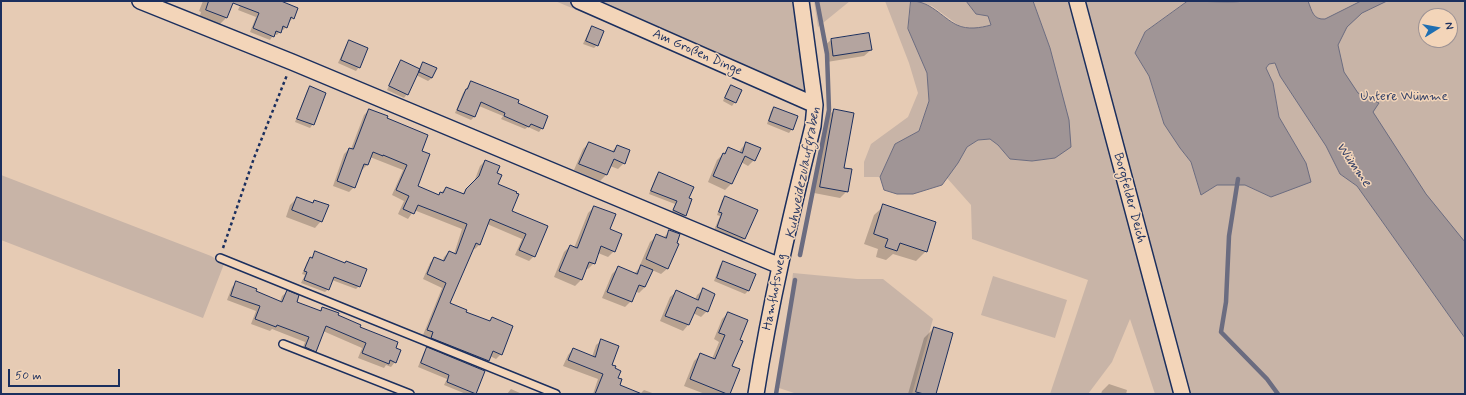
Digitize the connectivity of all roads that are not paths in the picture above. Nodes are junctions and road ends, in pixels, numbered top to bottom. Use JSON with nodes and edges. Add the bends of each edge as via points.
{"nodes":[{"id":1,"x":140,"y":1,"type":"edge"},
{"id":2,"x":579,"y":1,"type":"edge"},
{"id":3,"x":801,"y":1,"type":"edge"},
{"id":4,"x":1077,"y":1,"type":"edge"},
{"id":5,"x":815,"y":105,"type":"junction"},
{"id":6,"x":220,"y":258,"type":"road end"},
{"id":7,"x":780,"y":266,"type":"junction"},
{"id":8,"x":283,"y":344,"type":"dead end"},
{"id":9,"x":410,"y":394,"type":"edge"},
{"id":10,"x":556,"y":394,"type":"edge"},
{"id":11,"x":756,"y":394,"type":"edge"},
{"id":12,"x":1182,"y":394,"type":"edge"}],
"edges":[{"from":1,"to":7,"type":"street"},
{"from":2,"to":5,"type":"street","name":"Am Großen Dinge"},
{"from":3,"to":5,"type":"street","name":"Hamfhofsweg"},
{"from":4,"to":12,"type":"street","name":"Borgfelder Deich"},
{"from":5,"to":7,"type":"street","name":"Hamfhofsweg","via":[[813,126]]},
{"from":6,"to":10,"type":"lane"},
{"from":7,"to":11,"type":"street","name":"Hamfhofsweg"},
{"from":8,"to":9,"type":"lane"}]}
